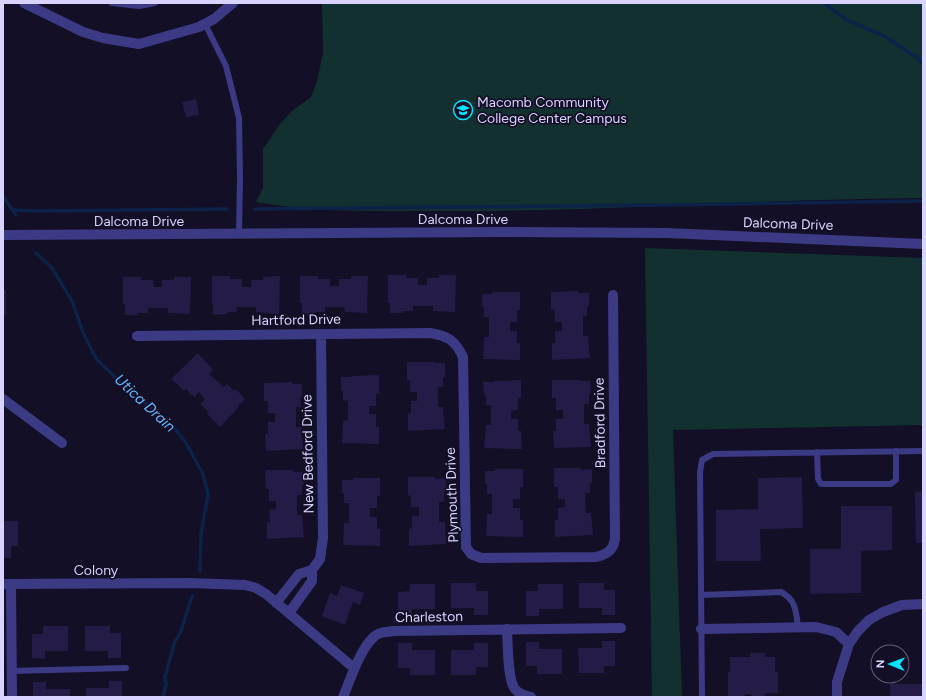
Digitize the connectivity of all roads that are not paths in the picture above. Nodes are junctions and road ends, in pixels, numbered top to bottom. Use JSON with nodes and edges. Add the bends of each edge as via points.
{"nodes":[{"id":1,"x":24,"y":3,"type":"edge"},
{"id":2,"x":112,"y":3,"type":"edge"},
{"id":3,"x":155,"y":3,"type":"edge"},
{"id":4,"x":233,"y":3,"type":"edge"},
{"id":5,"x":40,"y":6,"type":"edge"},
{"id":6,"x":205,"y":24,"type":"junction"},
{"id":7,"x":239,"y":234,"type":"junction"},
{"id":8,"x":3,"y":235,"type":"edge"},
{"id":9,"x":923,"y":244,"type":"edge"},
{"id":10,"x":612,"y":295,"type":"dead end"},
{"id":11,"x":321,"y":334,"type":"junction"},
{"id":12,"x":137,"y":336,"type":"dead end"},
{"id":13,"x":454,"y":342,"type":"joint"},
{"id":14,"x":3,"y":399,"type":"edge"},
{"id":15,"x":62,"y":443,"type":"dead end"},
{"id":16,"x":896,"y":451,"type":"junction"},
{"id":17,"x":923,"y":451,"type":"edge"},
{"id":18,"x":817,"y":452,"type":"junction"},
{"id":19,"x":611,"y":550,"type":"joint"},
{"id":20,"x":312,"y":570,"type":"junction"},
{"id":21,"x":7,"y":584,"type":"edge"},
{"id":22,"x":701,"y":595,"type":"junction"},
{"id":23,"x":276,"y":603,"type":"junction"},
{"id":24,"x":923,"y":604,"type":"edge"},
{"id":25,"x":289,"y":612,"type":"junction"},
{"id":26,"x":798,"y":627,"type":"junction"},
{"id":27,"x":621,"y":628,"type":"dead end"},
{"id":28,"x":508,"y":629,"type":"junction"},
{"id":29,"x":701,"y":629,"type":"junction"},
{"id":30,"x":849,"y":644,"type":"junction"},
{"id":31,"x":126,"y":668,"type":"dead end"},
{"id":32,"x":354,"y":668,"type":"junction"},
{"id":33,"x":12,"y":671,"type":"junction"},
{"id":34,"x":514,"y":693,"type":"edge"},
{"id":35,"x":12,"y":697,"type":"edge"},
{"id":36,"x":343,"y":697,"type":"edge"},
{"id":37,"x":531,"y":697,"type":"edge"},
{"id":38,"x":702,"y":697,"type":"edge"},
{"id":39,"x":837,"y":697,"type":"edge"}],
"edges":[{"from":1,"to":5,"type":"street"},
{"from":2,"to":3,"type":"lane","via":[[139,6]]},
{"from":4,"to":6,"type":"street"},
{"from":5,"to":6,"type":"street","via":[[83,32],[139,44]]},
{"from":6,"to":7,"type":"lane","via":[[226,66],[239,118]]},
{"from":7,"to":8,"type":"street","name":"Dalcoma Drive"},
{"from":7,"to":9,"type":"street","name":"Dalcoma Drive","via":[[666,234]]},
{"from":10,"to":19,"type":"street","name":"Bradford Drive","via":[[615,539]]},
{"from":11,"to":12,"type":"street","name":"Hartford Drive"},
{"from":11,"to":13,"type":"street","name":"Hartford Drive","via":[[430,333]]},
{"from":11,"to":20,"type":"street","name":"New Bedford Drive","via":[[323,538],[320,559]]},
{"from":13,"to":19,"type":"street","name":"Plymouth Drive","via":[[463,357],[466,547],[471,554],[482,558],[596,557]]},
{"from":14,"to":15,"type":"street"},
{"from":16,"to":17,"type":"lane"},
{"from":16,"to":18,"type":"lane"},
{"from":16,"to":18,"type":"lane","via":[[896,480],[891,484],[821,484],[818,479]]},
{"from":18,"to":22,"type":"lane","via":[[713,454],[702,460]]},
{"from":20,"to":23,"type":"street","via":[[299,574]]},
{"from":20,"to":25,"type":"street","name":"New Bedford Drive","via":[[312,581]]},
{"from":21,"to":23,"type":"street","name":"Colony","via":[[250,585]]},
{"from":21,"to":33,"type":"street"},
{"from":22,"to":26,"type":"lane","via":[[781,592],[793,603]]},
{"from":22,"to":29,"type":"lane"},
{"from":23,"to":25,"type":"street"},
{"from":24,"to":30,"type":"street","via":[[902,605],[883,612],[869,620]]},
{"from":25,"to":32,"type":"street"},
{"from":26,"to":29,"type":"street"},
{"from":26,"to":30,"type":"street","via":[[816,627],[836,632]]},
{"from":27,"to":28,"type":"street","name":"Charleston"},
{"from":28,"to":32,"type":"street","name":"Charleston","via":[[393,630],[378,634],[368,642]]},
{"from":28,"to":34,"type":"street","via":[[510,674]]},
{"from":29,"to":38,"type":"lane"},
{"from":30,"to":39,"type":"street","via":[[837,682]]},
{"from":31,"to":33,"type":"lane"},
{"from":32,"to":36,"type":"street","name":"Charleston"},
{"from":33,"to":35,"type":"street"},
{"from":34,"to":37,"type":"street"}]}
